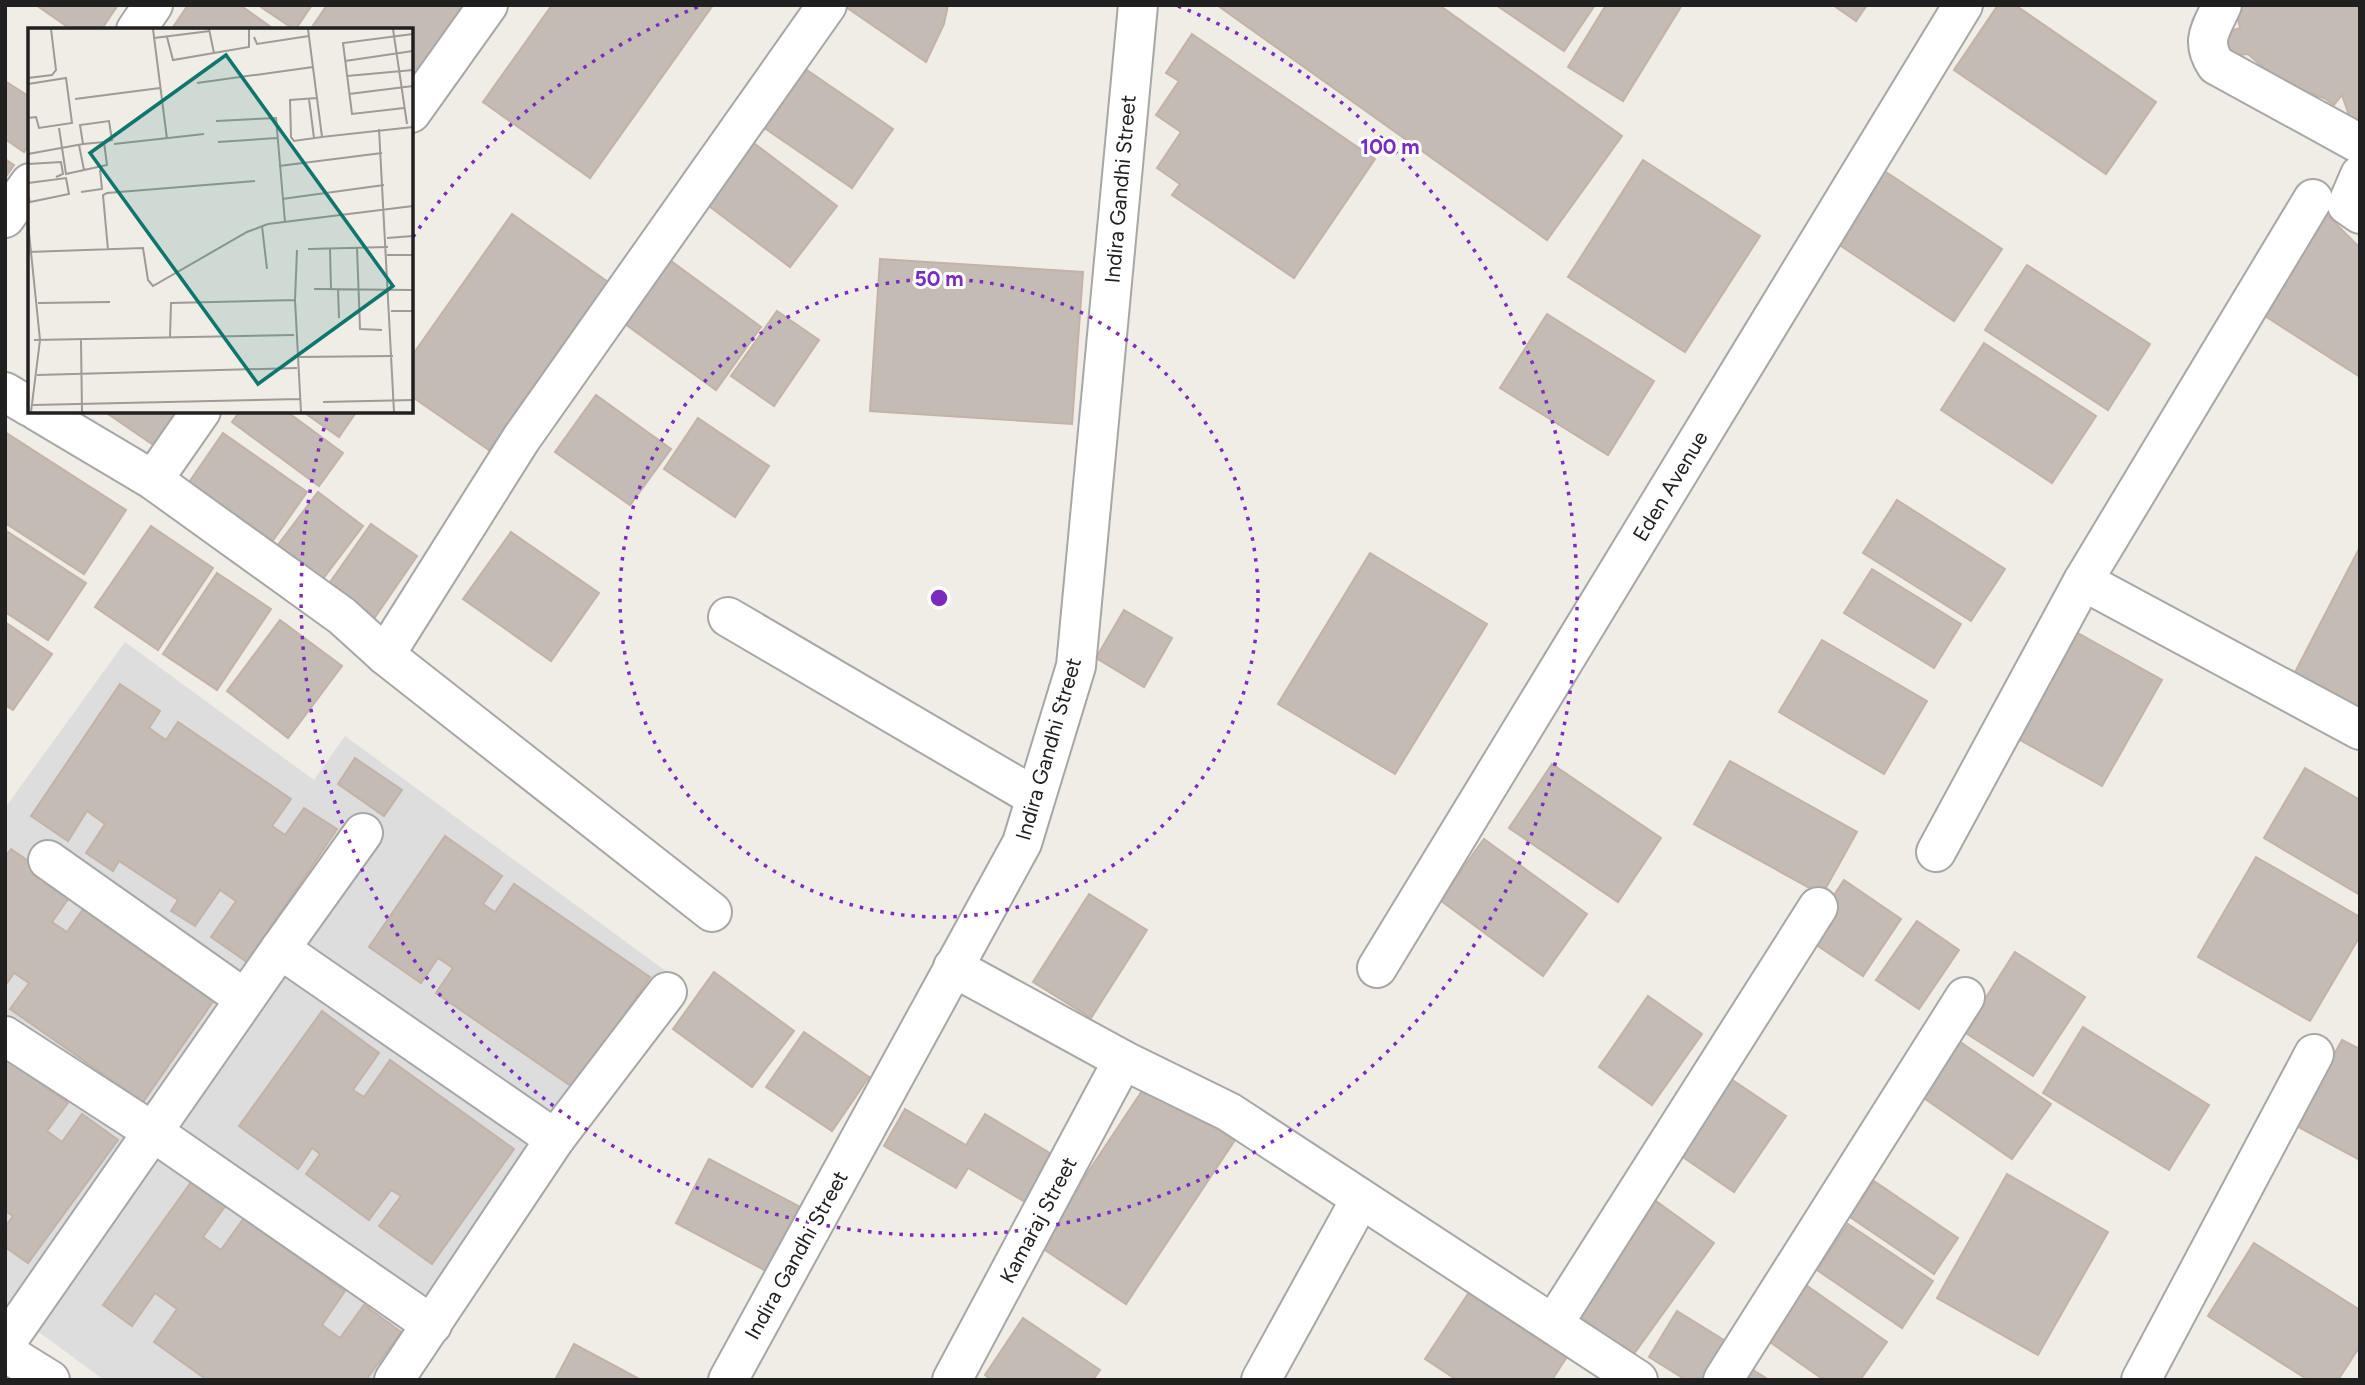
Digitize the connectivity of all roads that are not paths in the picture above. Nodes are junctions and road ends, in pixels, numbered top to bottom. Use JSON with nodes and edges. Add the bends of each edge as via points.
{"nodes":[{"id":1,"x":153,"y":5,"type":"edge"},
{"id":2,"x":488,"y":5,"type":"edge"},
{"id":3,"x":827,"y":5,"type":"edge"},
{"id":4,"x":1138,"y":5,"type":"edge"},
{"id":5,"x":1963,"y":5,"type":"edge"},
{"id":6,"x":2222,"y":5,"type":"edge"},
{"id":7,"x":137,"y":28,"type":"edge"},
{"id":8,"x":413,"y":111,"type":"edge"},
{"id":9,"x":2360,"y":144,"type":"edge"},
{"id":10,"x":2360,"y":174,"type":"edge"},
{"id":11,"x":28,"y":186,"type":"edge"},
{"id":12,"x":2313,"y":199,"type":"dead end"},
{"id":13,"x":2360,"y":214,"type":"edge"},
{"id":14,"x":5,"y":218,"type":"edge"},
{"id":15,"x":5,"y":392,"type":"edge"},
{"id":16,"x":28,"y":406,"type":"edge"},
{"id":17,"x":40,"y":413,"type":"edge"},
{"id":18,"x":200,"y":413,"type":"edge"},
{"id":19,"x":153,"y":480,"type":"junction"},
{"id":20,"x":2083,"y":581,"type":"junction"},
{"id":21,"x":728,"y":617,"type":"dead end"},
{"id":22,"x":385,"y":655,"type":"junction"},
{"id":23,"x":2360,"y":730,"type":"edge"},
{"id":24,"x":1035,"y":797,"type":"junction"},
{"id":25,"x":363,"y":833,"type":"dead end"},
{"id":26,"x":1936,"y":852,"type":"dead end"},
{"id":27,"x":48,"y":860,"type":"dead end"},
{"id":28,"x":1818,"y":907,"type":"dead end"},
{"id":29,"x":712,"y":912,"type":"dead end"},
{"id":30,"x":280,"y":948,"type":"junction"},
{"id":31,"x":954,"y":967,"type":"junction"},
{"id":32,"x":1377,"y":968,"type":"dead end"},
{"id":33,"x":667,"y":992,"type":"dead end"},
{"id":34,"x":1965,"y":997,"type":"dead end"},
{"id":35,"x":245,"y":999,"type":"junction"},
{"id":36,"x":5,"y":1036,"type":"edge"},
{"id":37,"x":2314,"y":1054,"type":"dead end"},
{"id":38,"x":1123,"y":1060,"type":"junction"},
{"id":39,"x":153,"y":1132,"type":"junction"},
{"id":40,"x":555,"y":1139,"type":"junction"},
{"id":41,"x":1360,"y":1200,"type":"junction"},
{"id":42,"x":1554,"y":1323,"type":"junction"},
{"id":43,"x":432,"y":1325,"type":"junction"},
{"id":44,"x":5,"y":1344,"type":"edge"},
{"id":45,"x":5,"y":1352,"type":"edge"},
{"id":46,"x":50,"y":1380,"type":"edge"},
{"id":47,"x":394,"y":1380,"type":"edge"},
{"id":48,"x":728,"y":1380,"type":"edge"},
{"id":49,"x":952,"y":1380,"type":"edge"},
{"id":50,"x":1261,"y":1380,"type":"edge"},
{"id":51,"x":1638,"y":1380,"type":"edge"},
{"id":52,"x":1723,"y":1380,"type":"edge"},
{"id":53,"x":2141,"y":1380,"type":"edge"}],
"edges":[{"from":1,"to":7,"type":"street"},
{"from":2,"to":8,"type":"street"},
{"from":3,"to":22,"type":"street","via":[[521,439]]},
{"from":4,"to":24,"type":"street","name":"Indira Gandhi Street","via":[[1076,666]]},
{"from":5,"to":32,"type":"street","name":"Eden Avenue"},
{"from":6,"to":9,"type":"street","via":[[2206,40],[2216,65]]},
{"from":10,"to":13,"type":"street","via":[[2347,205]]},
{"from":11,"to":14,"type":"street"},
{"from":12,"to":20,"type":"street"},
{"from":15,"to":16,"type":"street"},
{"from":17,"to":19,"type":"street"},
{"from":18,"to":19,"type":"street"},
{"from":19,"to":22,"type":"street","via":[[342,616]]},
{"from":20,"to":23,"type":"street"},
{"from":20,"to":26,"type":"street"},
{"from":21,"to":24,"type":"street"},
{"from":22,"to":29,"type":"street"},
{"from":24,"to":31,"type":"street","name":"Indira Gandhi Street","via":[[1022,843]]},
{"from":25,"to":30,"type":"street"},
{"from":27,"to":35,"type":"street"},
{"from":28,"to":42,"type":"street"},
{"from":30,"to":35,"type":"street"},
{"from":30,"to":40,"type":"street"},
{"from":31,"to":38,"type":"street"},
{"from":31,"to":48,"type":"street","name":"Indira Gandhi Street"},
{"from":33,"to":40,"type":"street"},
{"from":34,"to":52,"type":"street"},
{"from":35,"to":39,"type":"street"},
{"from":36,"to":39,"type":"street"},
{"from":37,"to":53,"type":"street"},
{"from":38,"to":41,"type":"street","via":[[1229,1112]]},
{"from":38,"to":49,"type":"street","name":"Kamaraj Street"},
{"from":39,"to":43,"type":"street"},
{"from":39,"to":44,"type":"street"},
{"from":40,"to":43,"type":"street"},
{"from":41,"to":42,"type":"street"},
{"from":41,"to":50,"type":"street"},
{"from":42,"to":51,"type":"street"},
{"from":43,"to":47,"type":"street"},
{"from":45,"to":46,"type":"street"}]}
